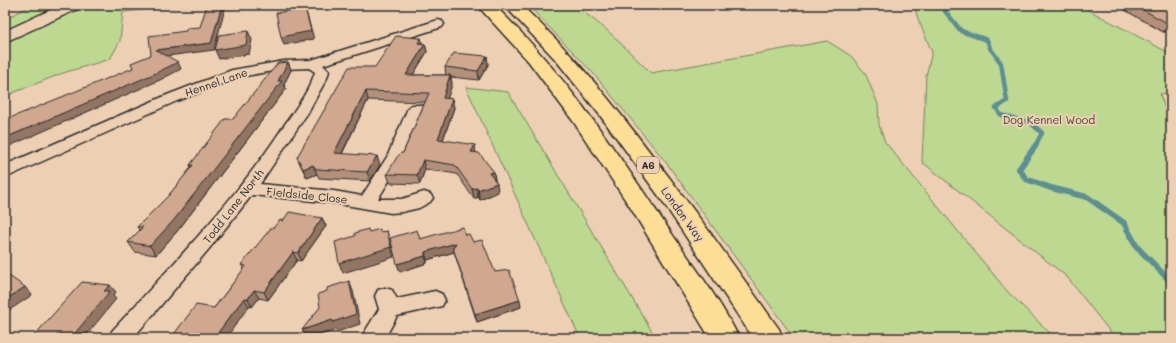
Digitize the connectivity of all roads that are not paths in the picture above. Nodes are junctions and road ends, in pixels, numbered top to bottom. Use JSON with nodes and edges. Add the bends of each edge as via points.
{"nodes":[{"id":1,"x":74,"y":5,"type":"edge"},
{"id":2,"x":485,"y":5,"type":"edge"},
{"id":3,"x":512,"y":5,"type":"edge"},
{"id":4,"x":438,"y":24,"type":"dead end"},
{"id":5,"x":5,"y":37,"type":"edge"},
{"id":6,"x":312,"y":64,"type":"junction"},
{"id":7,"x":416,"y":108,"type":"dead end"},
{"id":8,"x":5,"y":172,"type":"edge"},
{"id":9,"x":249,"y":189,"type":"junction"},
{"id":10,"x":424,"y":198,"type":"dead end"},
{"id":11,"x":366,"y":203,"type":"junction"},
{"id":12,"x":435,"y":300,"type":"dead end"},
{"id":13,"x":120,"y":338,"type":"edge"},
{"id":14,"x":372,"y":338,"type":"edge"},
{"id":15,"x":725,"y":338,"type":"edge"},
{"id":16,"x":768,"y":338,"type":"edge"}],
"edges":[{"from":1,"to":5,"type":"street"},
{"from":2,"to":15,"type":"highway","number":"A6","via":[[534,56],[576,110],[633,193]]},
{"from":3,"to":16,"type":"highway","name":"London Way","number":"A6","via":[[562,54],[600,101],[693,226]]},
{"from":4,"to":6,"type":"street","name":"Hennel Lane"},
{"from":6,"to":8,"type":"street","name":"Hennel Lane","via":[[256,69],[208,83]]},
{"from":6,"to":9,"type":"street","name":"Todd Lane North","via":[[322,71],[320,78]]},
{"from":7,"to":11,"type":"street","via":[[395,158]]},
{"from":9,"to":11,"type":"street","name":"Fieldside Close","via":[[337,197]]},
{"from":9,"to":13,"type":"street","name":"Todd Lane North"},
{"from":10,"to":11,"type":"street","name":"Fieldside Close","via":[[413,205],[390,207]]},
{"from":12,"to":14,"type":"street","via":[[387,302],[383,324]]}]}
